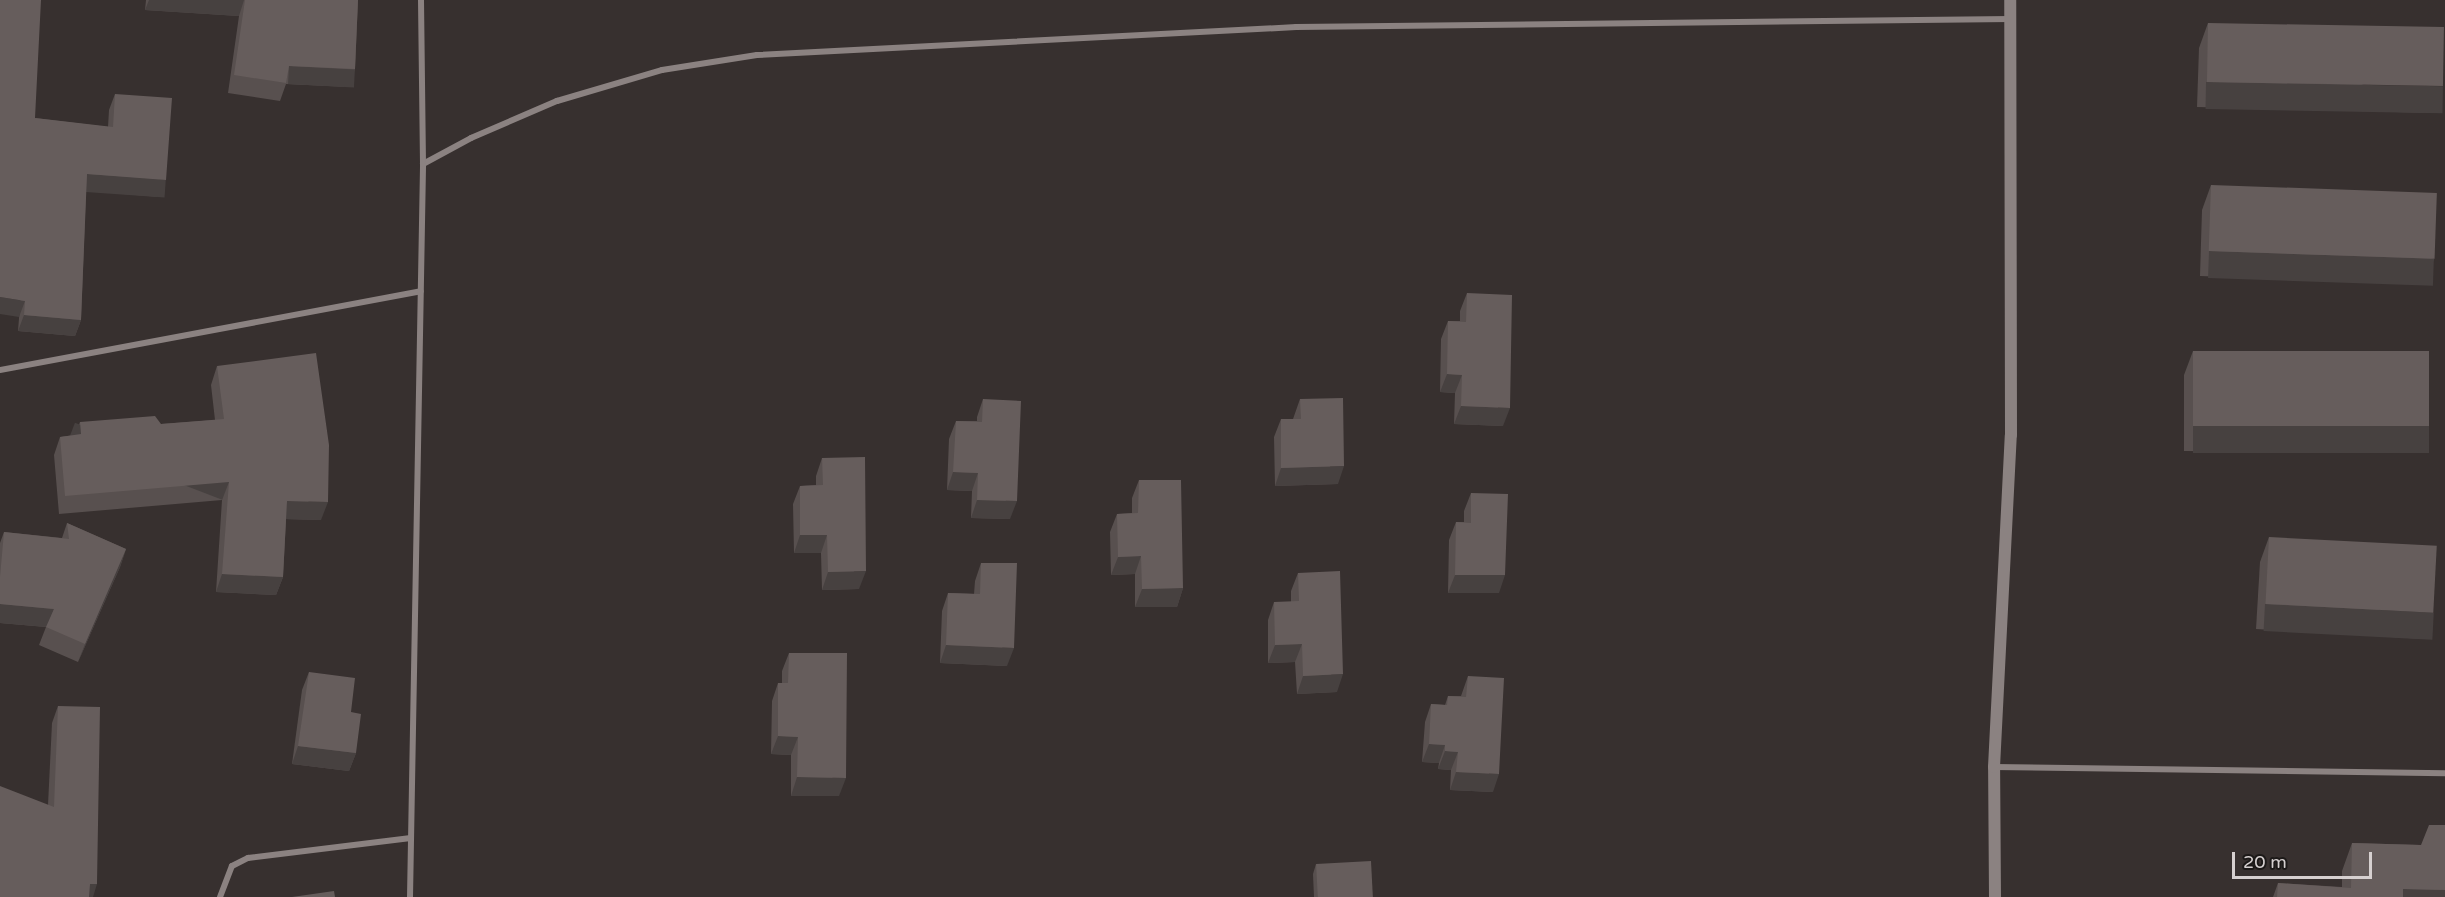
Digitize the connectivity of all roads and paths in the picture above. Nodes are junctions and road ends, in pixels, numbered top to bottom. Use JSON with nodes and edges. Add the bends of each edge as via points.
{"nodes":[{"id":1,"x":421,"y":0,"type":"edge"},
{"id":2,"x":2010,"y":0,"type":"edge"},
{"id":3,"x":2011,"y":19,"type":"junction"},
{"id":4,"x":423,"y":164,"type":"junction"},
{"id":5,"x":421,"y":291,"type":"junction"},
{"id":6,"x":0,"y":370,"type":"edge"},
{"id":7,"x":1994,"y":767,"type":"junction"},
{"id":8,"x":2445,"y":773,"type":"edge"},
{"id":9,"x":411,"y":838,"type":"junction"},
{"id":10,"x":220,"y":897,"type":"edge"},
{"id":11,"x":410,"y":897,"type":"edge"},
{"id":12,"x":1995,"y":897,"type":"edge"}],
"edges":[{"from":1,"to":4,"type":"street"},
{"from":2,"to":3,"type":"street"},
{"from":3,"to":4,"type":"street","via":[[1296,27],[757,55],[662,70],[557,101],[471,138]]},
{"from":3,"to":7,"type":"street","via":[[2012,435]]},
{"from":4,"to":5,"type":"street"},
{"from":5,"to":6,"type":"street"},
{"from":5,"to":9,"type":"street"},
{"from":7,"to":8,"type":"street"},
{"from":7,"to":12,"type":"street"},
{"from":9,"to":10,"type":"street","via":[[248,858],[232,866]]},
{"from":9,"to":11,"type":"street"}]}
